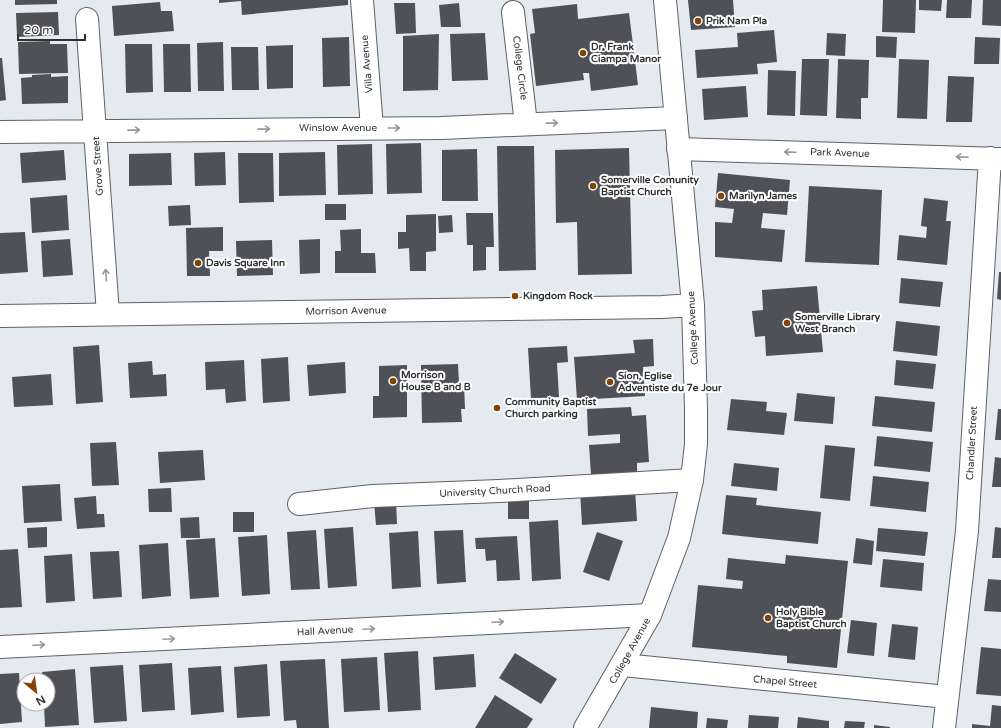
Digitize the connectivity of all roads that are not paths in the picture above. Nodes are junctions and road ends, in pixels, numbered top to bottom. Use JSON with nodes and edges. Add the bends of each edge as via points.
{"nodes":[{"id":1,"x":362,"y":0,"type":"edge"},
{"id":2,"x":665,"y":0,"type":"edge"},
{"id":3,"x":86,"y":8,"type":"edge"},
{"id":4,"x":513,"y":12,"type":"dead end"},
{"id":5,"x":676,"y":118,"type":"junction"},
{"id":6,"x":526,"y":124,"type":"junction"},
{"id":7,"x":372,"y":128,"type":"junction"},
{"id":8,"x":95,"y":131,"type":"junction"},
{"id":9,"x":0,"y":132,"type":"edge"},
{"id":10,"x":678,"y":149,"type":"junction"},
{"id":11,"x":996,"y":158,"type":"edge"},
{"id":12,"x":693,"y":305,"type":"junction"},
{"id":13,"x":108,"y":314,"type":"junction"},
{"id":14,"x":0,"y":316,"type":"edge"},
{"id":15,"x":692,"y":480,"type":"junction"},
{"id":16,"x":299,"y":504,"type":"dead end"},
{"id":17,"x":650,"y":615,"type":"junction"},
{"id":18,"x":0,"y":647,"type":"edge"},
{"id":19,"x":623,"y":665,"type":"junction"},
{"id":20,"x":947,"y":697,"type":"junction"},
{"id":21,"x":585,"y":728,"type":"edge"},
{"id":22,"x":944,"y":728,"type":"edge"}],
"edges":[{"from":1,"to":7,"type":"street","name":"Villa Avenue"},
{"from":2,"to":5,"type":"street","name":"College Avenue"},
{"from":3,"to":8,"type":"street","name":"Grove Street"},
{"from":4,"to":6,"type":"street","name":"College Circle"},
{"from":6,"to":5,"type":"street","name":"Winslow Avenue","one_way":true},
{"from":5,"to":10,"type":"street","name":"College Avenue"},
{"from":7,"to":6,"type":"street","name":"Winslow Avenue","one_way":true},
{"from":8,"to":7,"type":"street","name":"Winslow Avenue","one_way":true},
{"from":8,"to":9,"type":"street","name":"Winslow Avenue"},
{"from":13,"to":8,"type":"street","name":"Grove Street","one_way":true},
{"from":11,"to":10,"type":"street","name":"Park Avenue","one_way":true},
{"from":10,"to":12,"type":"street","name":"College Avenue"},
{"from":11,"to":20,"type":"street","name":"Chandler Street","via":[[967,531]]},
{"from":12,"to":13,"type":"street","name":"Morrison Avenue"},
{"from":12,"to":15,"type":"street","name":"College Avenue","via":[[696,444]]},
{"from":13,"to":14,"type":"street","name":"Morrison Avenue"},
{"from":15,"to":16,"type":"street","name":"University Church Road","via":[[373,496]]},
{"from":15,"to":17,"type":"street","name":"College Avenue","via":[[679,538]]},
{"from":18,"to":17,"type":"street","name":"Hall Avenue","one_way":true},
{"from":17,"to":19,"type":"street","name":"College Avenue"},
{"from":19,"to":20,"type":"street","name":"Chapel Street"},
{"from":19,"to":21,"type":"street","name":"College Avenue"},
{"from":20,"to":22,"type":"street","name":"Chandler Street"}]}
